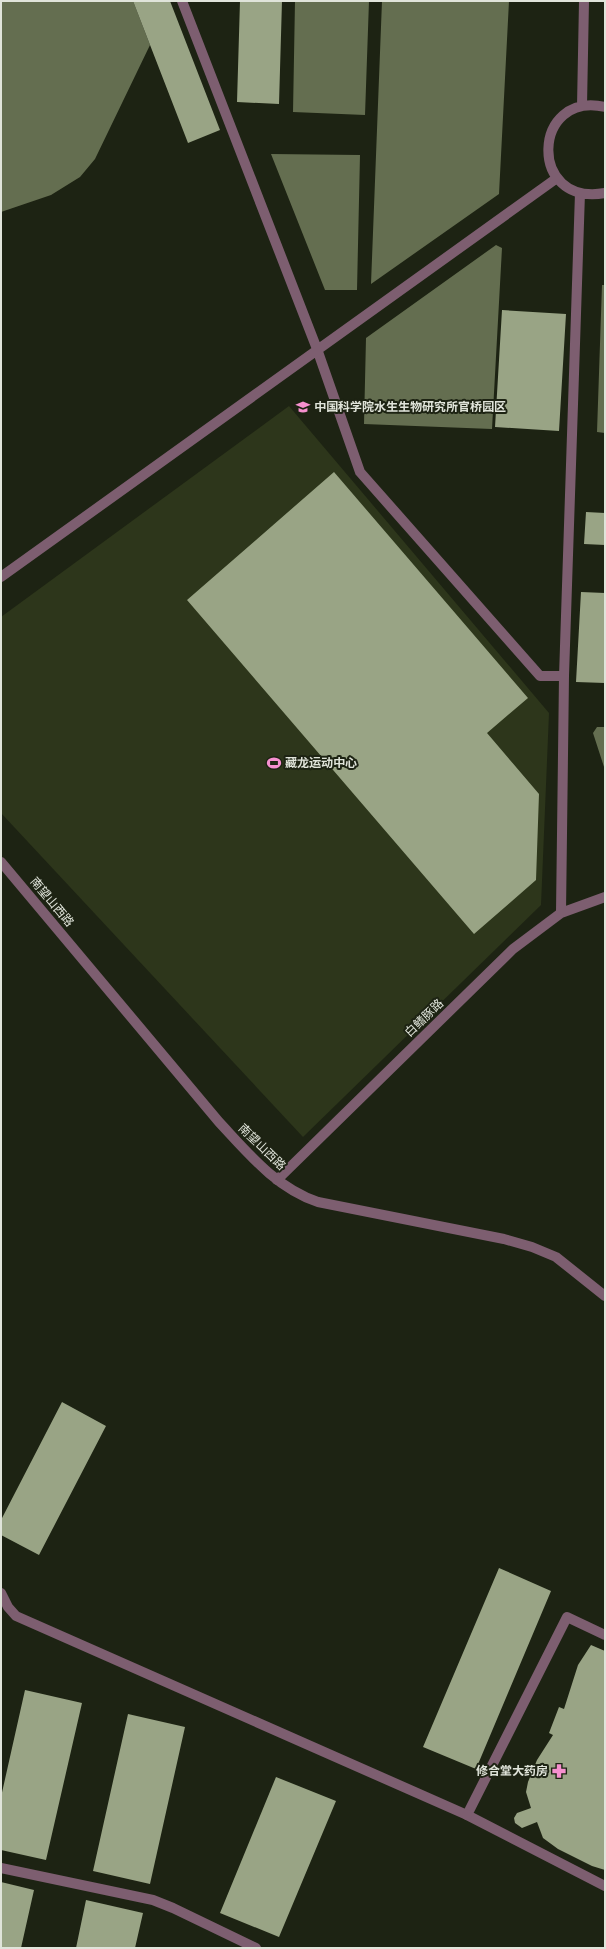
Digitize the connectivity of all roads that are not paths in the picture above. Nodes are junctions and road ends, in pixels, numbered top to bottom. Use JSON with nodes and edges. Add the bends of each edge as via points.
{"nodes":[{"id":1,"x":182,"y":1,"type":"edge"},
{"id":2,"x":584,"y":1,"type":"edge"},
{"id":3,"x":582,"y":106,"type":"junction"},
{"id":4,"x":605,"y":107,"type":"edge"},
{"id":5,"x":557,"y":178,"type":"junction"},
{"id":6,"x":605,"y":193,"type":"edge"},
{"id":7,"x":580,"y":194,"type":"junction"},
{"id":8,"x":317,"y":349,"type":"junction"},
{"id":9,"x":1,"y":577,"type":"edge"},
{"id":10,"x":564,"y":676,"type":"junction"},
{"id":11,"x":1,"y":862,"type":"edge"},
{"id":12,"x":605,"y":897,"type":"edge"},
{"id":13,"x":561,"y":913,"type":"junction"},
{"id":14,"x":277,"y":1180,"type":"junction"},
{"id":15,"x":605,"y":1296,"type":"edge"},
{"id":16,"x":1,"y":1593,"type":"edge"},
{"id":17,"x":605,"y":1635,"type":"edge"},
{"id":18,"x":467,"y":1815,"type":"junction"},
{"id":19,"x":1,"y":1868,"type":"edge"},
{"id":20,"x":605,"y":1886,"type":"edge"},
{"id":21,"x":256,"y":1948,"type":"edge"}],
"edges":[{"from":1,"to":8,"type":"street"},
{"from":2,"to":3,"type":"street"},
{"from":3,"to":4,"type":"street"},
{"from":3,"to":5,"type":"street","via":[[568,111],[557,122],[550,135],[547,150],[549,164]]},
{"from":5,"to":7,"type":"street","via":[[567,188]]},
{"from":5,"to":8,"type":"street"},
{"from":6,"to":7,"type":"street"},
{"from":7,"to":10,"type":"street"},
{"from":8,"to":9,"type":"street"},
{"from":8,"to":10,"type":"street","via":[[360,472],[540,676]]},
{"from":10,"to":13,"type":"street"},
{"from":11,"to":14,"type":"street","name":"南望山西路","via":[[219,1122],[253,1159]]},
{"from":12,"to":13,"type":"street","name":"白鳍豚路"},
{"from":13,"to":14,"type":"street","name":"白鳍豚路","via":[[513,949]]},
{"from":14,"to":15,"type":"street","name":"南望山西路","via":[[302,1196],[318,1202],[532,1246],[556,1257]]},
{"from":16,"to":18,"type":"street","via":[[16,1616]]},
{"from":17,"to":18,"type":"street","via":[[567,1618]]},
{"from":18,"to":20,"type":"street"},
{"from":19,"to":21,"type":"street","via":[[153,1900]]}]}
